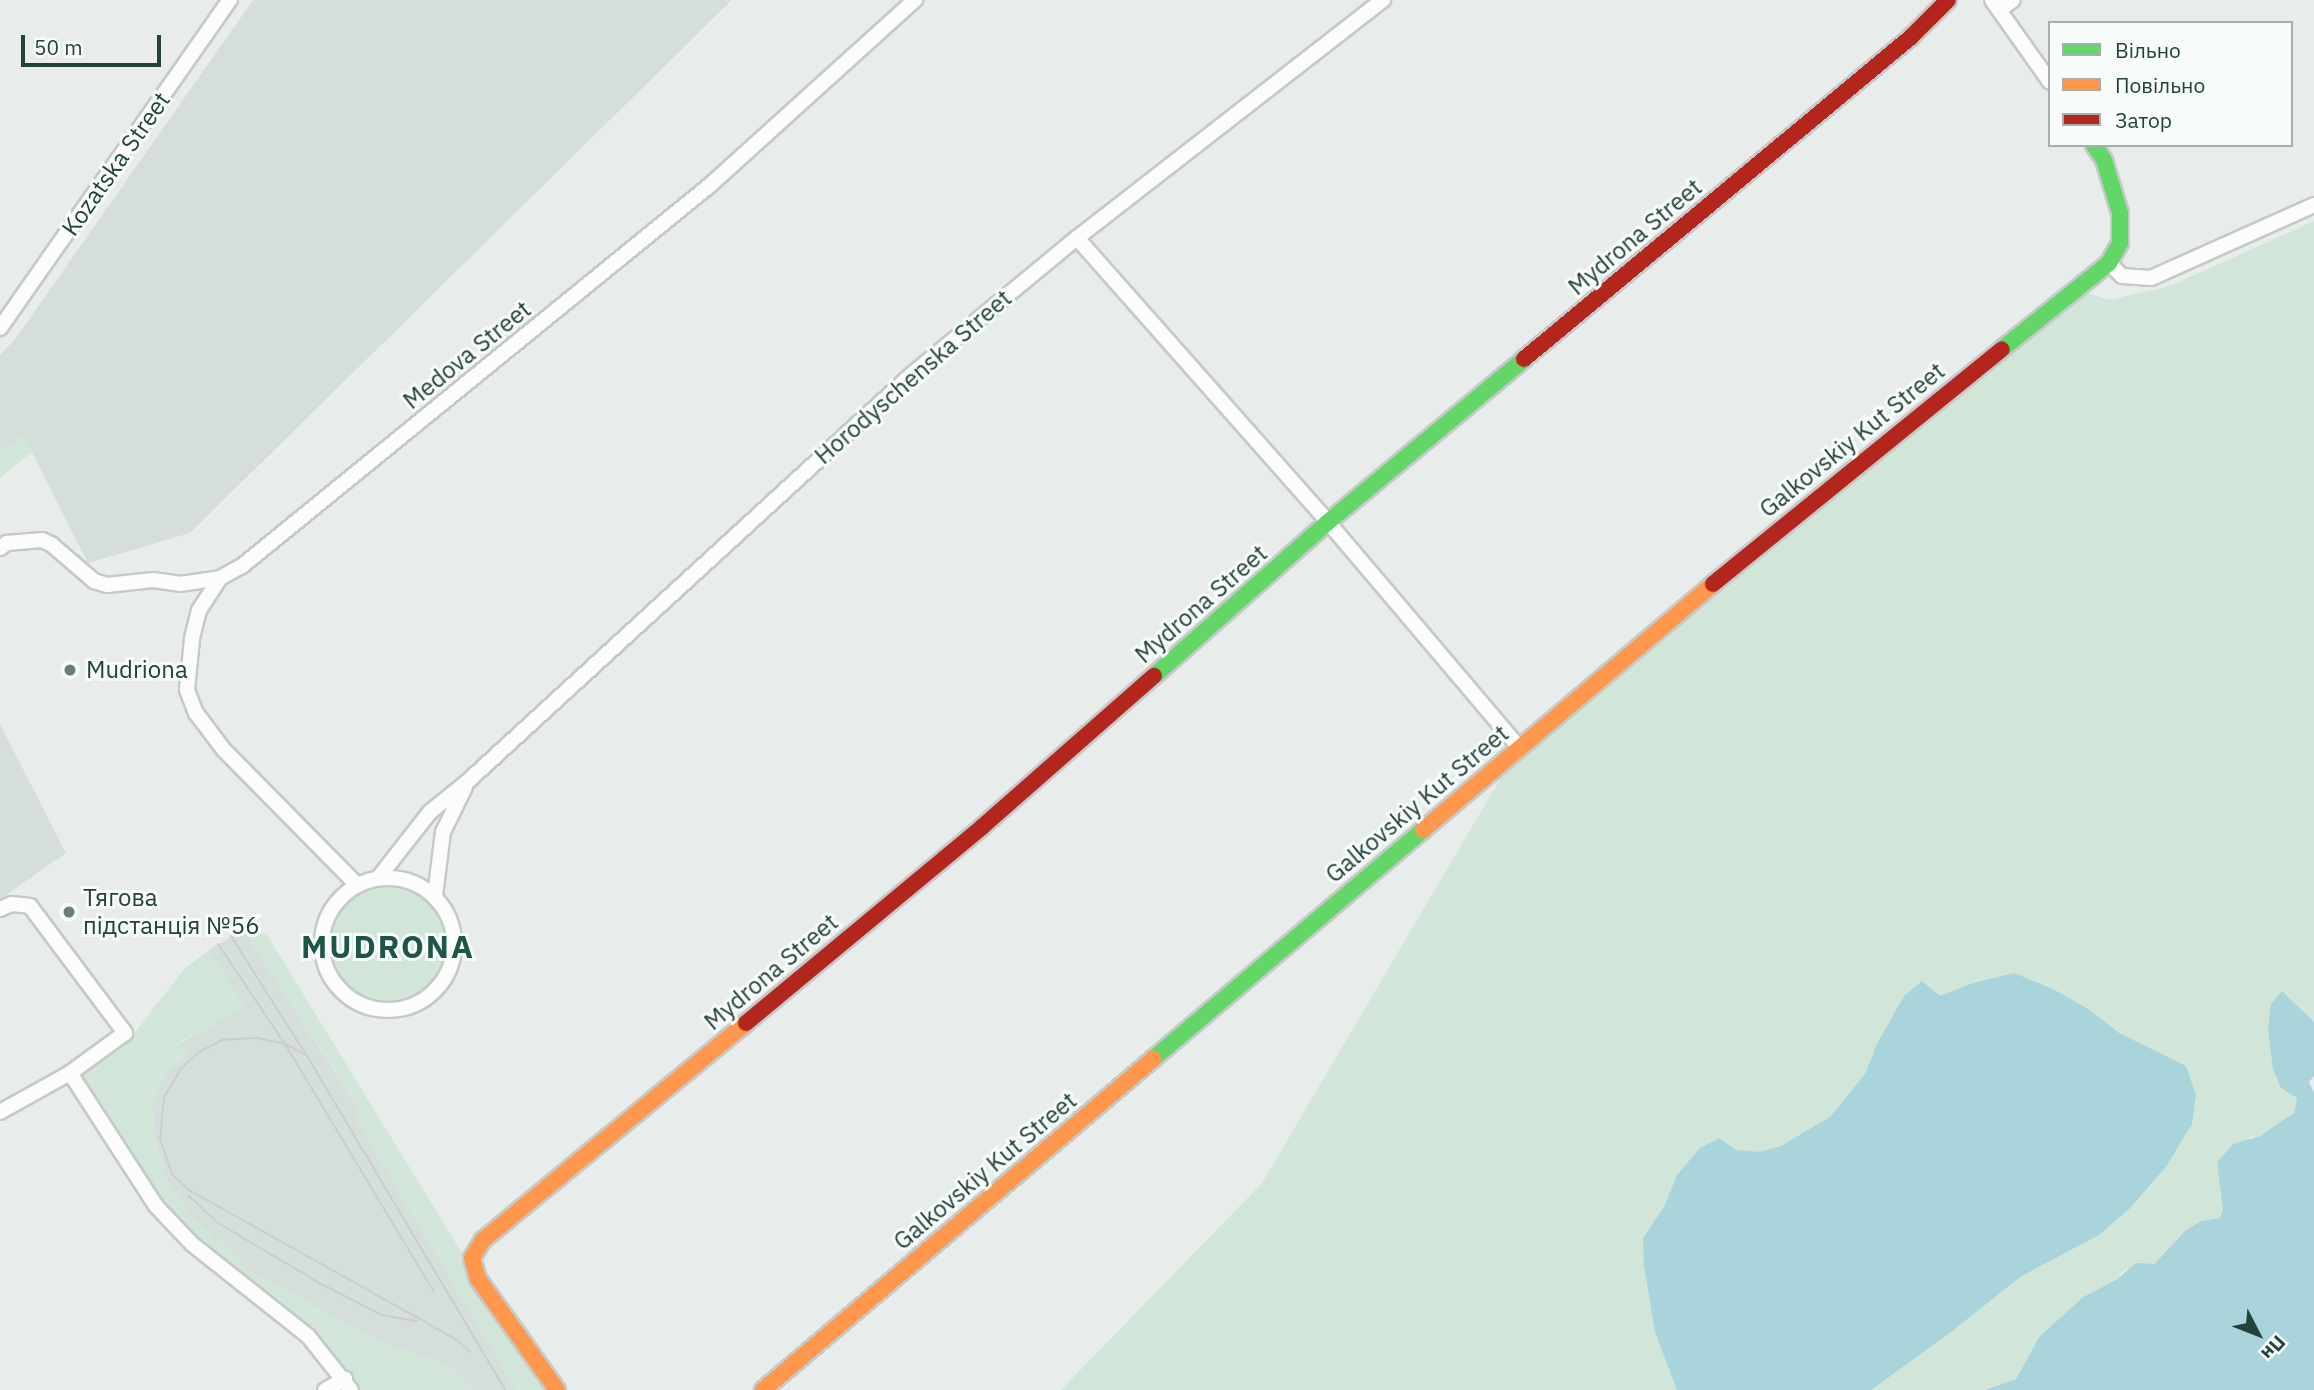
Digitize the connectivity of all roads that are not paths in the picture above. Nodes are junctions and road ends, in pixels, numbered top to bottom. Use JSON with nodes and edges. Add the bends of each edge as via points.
{"nodes":[{"id":1,"x":230,"y":0,"type":"edge"},
{"id":2,"x":915,"y":0,"type":"edge"},
{"id":3,"x":1383,"y":0,"type":"edge"},
{"id":4,"x":1948,"y":0,"type":"edge"},
{"id":5,"x":2013,"y":0,"type":"edge"},
{"id":6,"x":1995,"y":5,"type":"edge"},
{"id":7,"x":2048,"y":79,"type":"edge"},
{"id":8,"x":2095,"y":147,"type":"edge"},
{"id":9,"x":2314,"y":205,"type":"edge"},
{"id":10,"x":1077,"y":239,"type":"junction"},
{"id":11,"x":2109,"y":263,"type":"junction"},
{"id":12,"x":0,"y":328,"type":"edge"},
{"id":13,"x":1328,"y":522,"type":"junction"},
{"id":14,"x":0,"y":548,"type":"edge"},
{"id":15,"x":219,"y":578,"type":"junction"},
{"id":16,"x":1519,"y":747,"type":"junction"},
{"id":17,"x":467,"y":782,"type":"junction"},
{"id":18,"x":379,"y":877,"type":"junction"},
{"id":19,"x":357,"y":885,"type":"junction"},
{"id":20,"x":435,"y":896,"type":"junction"},
{"id":21,"x":0,"y":909,"type":"edge"},
{"id":22,"x":69,"y":1073,"type":"junction"},
{"id":23,"x":0,"y":1111,"type":"edge"},
{"id":24,"x":348,"y":1384,"type":"edge"},
{"id":25,"x":325,"y":1390,"type":"edge"},
{"id":26,"x":556,"y":1390,"type":"edge"},
{"id":27,"x":763,"y":1390,"type":"edge"}],
"edges":[{"from":1,"to":12,"type":"street","name":"Kozatska Street"},
{"from":2,"to":15,"type":"street","name":"Medova Street","via":[[698,194],[322,503],[242,566]]},
{"from":3,"to":10,"type":"street","name":"Horodyschenska Street"},
{"from":4,"to":13,"type":"street","name":"Mydrona Street","via":[[1911,37]]},
{"from":5,"to":6,"type":"street"},
{"from":6,"to":7,"type":"street"},
{"from":8,"to":11,"type":"street","via":[[2120,212],[2120,243]]},
{"from":9,"to":11,"type":"street","via":[[2151,278],[2122,276]]},
{"from":10,"to":13,"type":"street"},
{"from":10,"to":17,"type":"street","name":"Horodyschenska Street","via":[[909,376]]},
{"from":11,"to":16,"type":"street","name":"Galkovskiy Kut Street","via":[[1861,461]]},
{"from":13,"to":16,"type":"street"},
{"from":13,"to":26,"type":"street","name":"Mydrona Street","via":[[982,827],[483,1240],[472,1258],[478,1279]]},
{"from":14,"to":15,"type":"street","name":"Medova Street","via":[[7,543],[42,540],[94,582],[107,585],[153,580],[180,584]]},
{"from":15,"to":19,"type":"street","via":[[199,610],[192,639],[187,690],[196,713],[224,750]]},
{"from":16,"to":27,"type":"street","name":"Galkovskiy Kut Street"},
{"from":17,"to":18,"type":"street","name":"Horodyschenska Street","via":[[430,812]]},
{"from":17,"to":20,"type":"street","name":"Horodyschenska Street","via":[[443,832]]},
{"from":18,"to":19,"type":"street"},
{"from":18,"to":20,"type":"street","via":[[415,882]]},
{"from":19,"to":20,"type":"street","via":[[328,916],[323,958],[345,994],[379,1010],[401,1009],[422,1001],[449,971],[454,932],[449,915]]},
{"from":21,"to":22,"type":"street","via":[[12,904],[30,906],[125,1033]]},
{"from":22,"to":23,"type":"street"},
{"from":22,"to":24,"type":"street","via":[[156,1206],[192,1244],[308,1336]]},
{"from":24,"to":25,"type":"street"}]}
